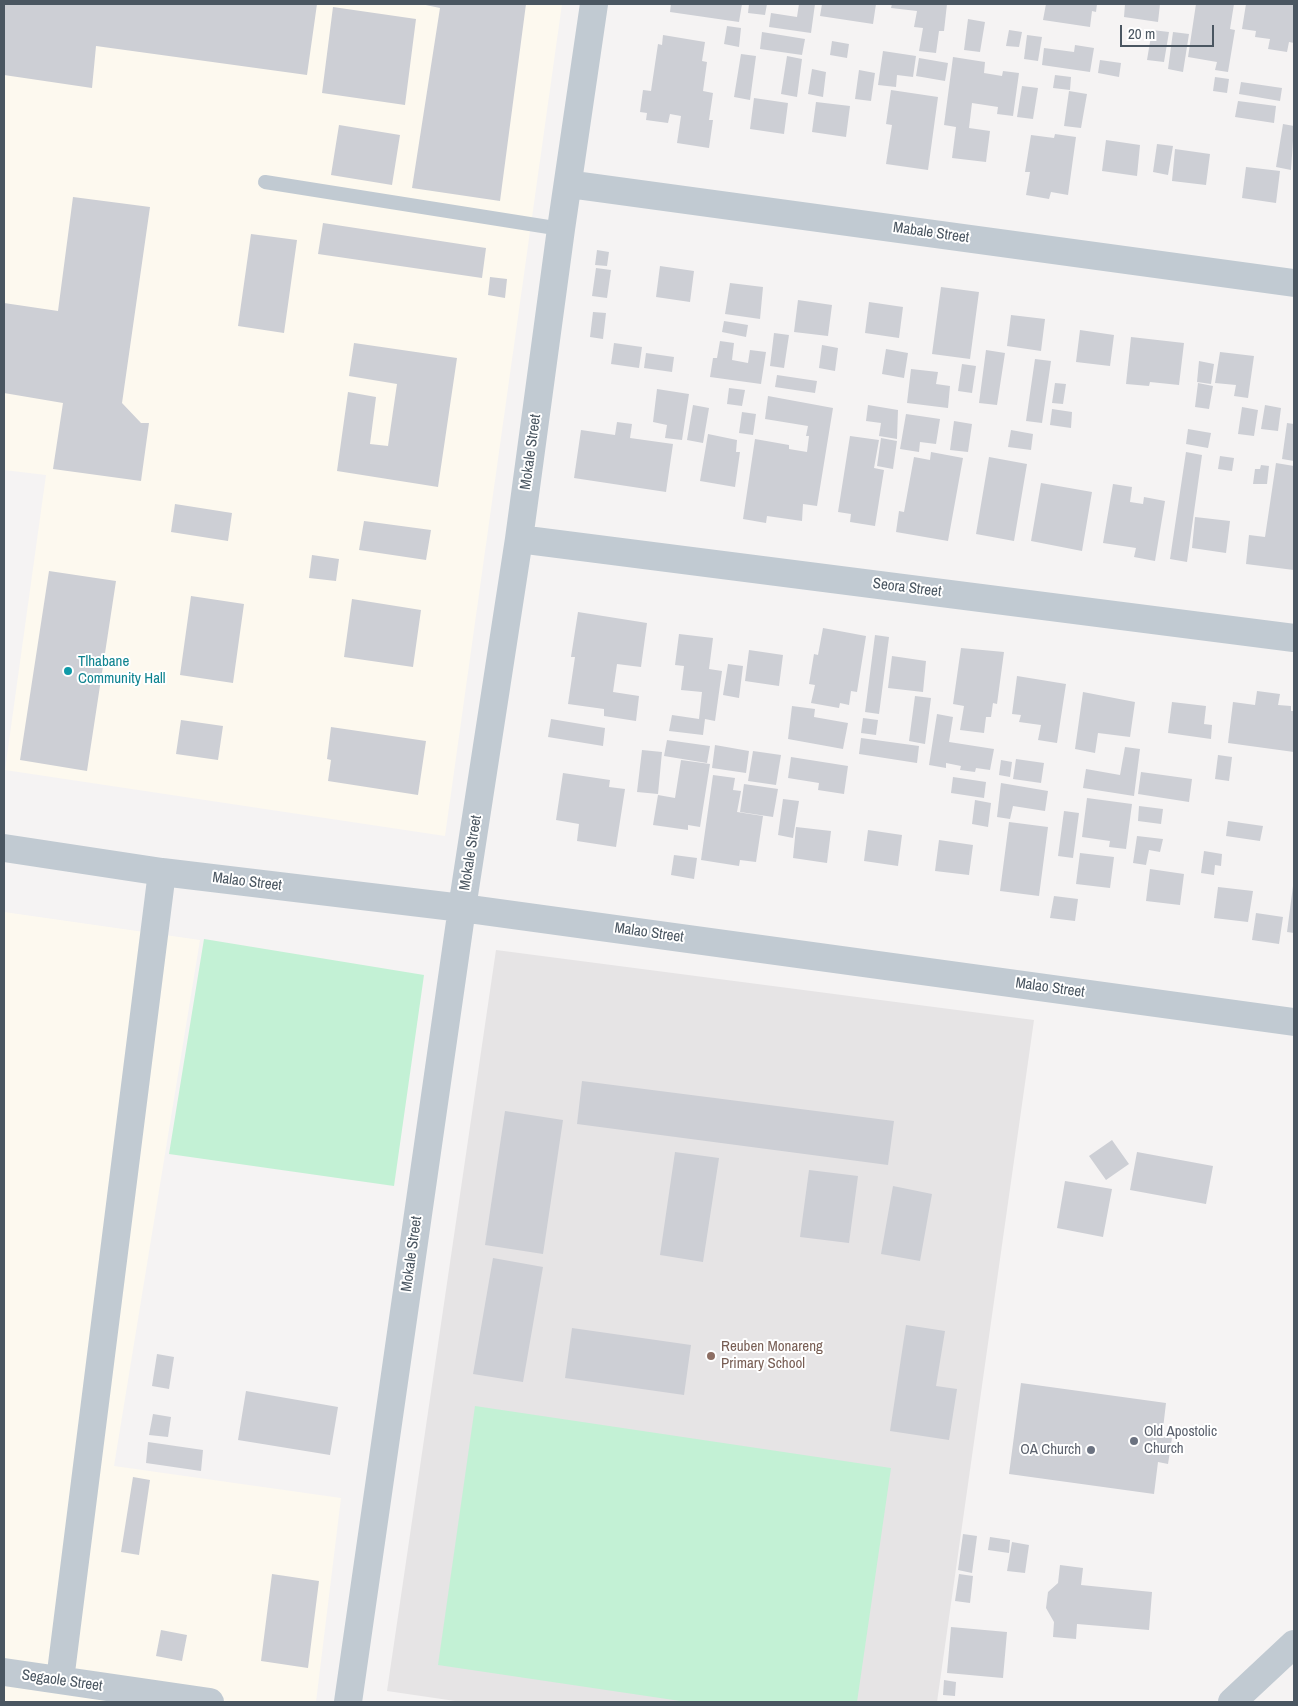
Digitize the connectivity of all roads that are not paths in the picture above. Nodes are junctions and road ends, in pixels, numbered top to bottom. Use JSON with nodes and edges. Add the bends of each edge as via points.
{"nodes":[{"id":1,"x":594,"y":4,"type":"edge"},
{"id":2,"x":265,"y":182,"type":"dead end"},
{"id":3,"x":568,"y":184,"type":"junction"},
{"id":4,"x":561,"y":229,"type":"junction"},
{"id":5,"x":1294,"y":283,"type":"edge"},
{"id":6,"x":519,"y":539,"type":"junction"},
{"id":7,"x":1294,"y":638,"type":"edge"},
{"id":8,"x":4,"y":848,"type":"edge"},
{"id":9,"x":162,"y":872,"type":"junction"},
{"id":10,"x":462,"y":908,"type":"junction"},
{"id":11,"x":1294,"y":1022,"type":"edge"},
{"id":12,"x":1294,"y":1644,"type":"edge"},
{"id":13,"x":4,"y":1672,"type":"edge"},
{"id":14,"x":60,"y":1680,"type":"junction"},
{"id":15,"x":210,"y":1702,"type":"edge"},
{"id":16,"x":348,"y":1702,"type":"edge"},
{"id":17,"x":1232,"y":1702,"type":"edge"}],
"edges":[{"from":1,"to":3,"type":"street","name":"Mokale Street"},
{"from":2,"to":4,"type":"lane"},
{"from":3,"to":4,"type":"street","name":"Mokale Street"},
{"from":3,"to":5,"type":"street","name":"Mabale Street"},
{"from":4,"to":6,"type":"street","name":"Mokale Street"},
{"from":6,"to":7,"type":"street","name":"Seora Street"},
{"from":6,"to":10,"type":"street","name":"Mokale Street"},
{"from":8,"to":9,"type":"street","name":"Malao Street"},
{"from":9,"to":10,"type":"street","name":"Malao Street"},
{"from":9,"to":14,"type":"street"},
{"from":10,"to":11,"type":"street","name":"Malao Street"},
{"from":10,"to":16,"type":"street","name":"Mokale Street"},
{"from":12,"to":17,"type":"street"},
{"from":13,"to":14,"type":"street","name":"Segaole Street"},
{"from":14,"to":15,"type":"street","name":"Segaole Street"}]}
